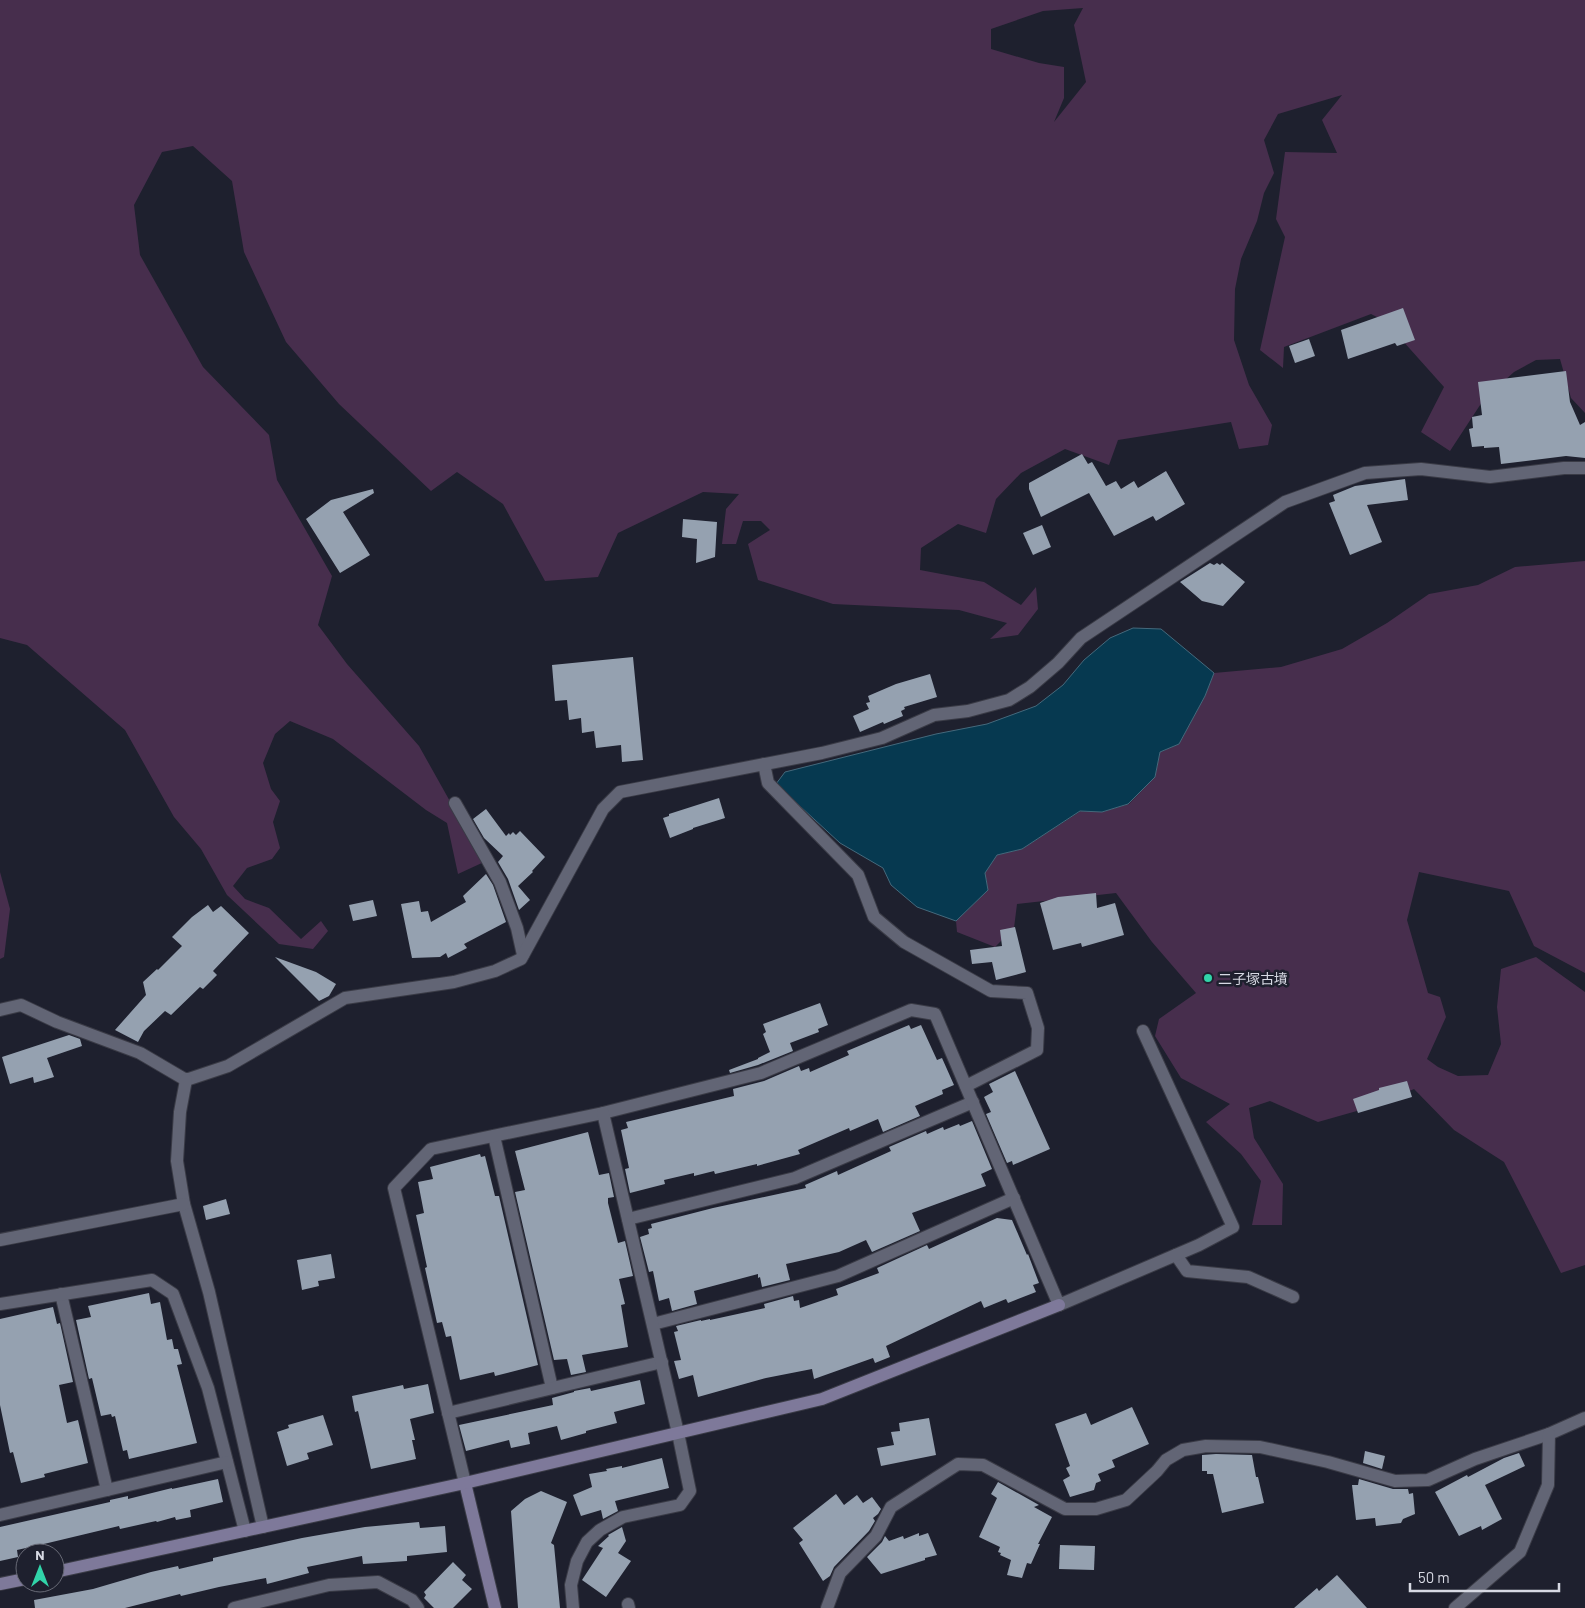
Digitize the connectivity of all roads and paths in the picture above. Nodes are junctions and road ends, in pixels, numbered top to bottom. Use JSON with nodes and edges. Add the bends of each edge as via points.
{"nodes":[{"id":1,"x":1585,"y":468,"type":"edge"},
{"id":2,"x":764,"y":764,"type":"junction"},
{"id":3,"x":455,"y":803,"type":"dead end"},
{"id":4,"x":523,"y":955,"type":"junction"},
{"id":5,"x":0,"y":1010,"type":"edge"},
{"id":6,"x":1143,"y":1031,"type":"dead end"},
{"id":7,"x":186,"y":1080,"type":"junction"},
{"id":8,"x":966,"y":1086,"type":"junction"},
{"id":9,"x":973,"y":1102,"type":"junction"},
{"id":10,"x":603,"y":1112,"type":"junction"},
{"id":11,"x":494,"y":1136,"type":"junction"},
{"id":12,"x":1014,"y":1198,"type":"junction"},
{"id":13,"x":184,"y":1204,"type":"junction"},
{"id":14,"x":628,"y":1219,"type":"junction"},
{"id":15,"x":0,"y":1240,"type":"edge"},
{"id":16,"x":1176,"y":1255,"type":"junction"},
{"id":17,"x":61,"y":1294,"type":"junction"},
{"id":18,"x":1293,"y":1297,"type":"dead end"},
{"id":19,"x":0,"y":1304,"type":"edge"},
{"id":20,"x":1059,"y":1304,"type":"junction"},
{"id":21,"x":653,"y":1324,"type":"junction"},
{"id":22,"x":662,"y":1362,"type":"junction"},
{"id":23,"x":552,"y":1388,"type":"junction"},
{"id":24,"x":448,"y":1413,"type":"junction"},
{"id":25,"x":1585,"y":1418,"type":"edge"},
{"id":26,"x":678,"y":1433,"type":"junction"},
{"id":27,"x":1549,"y":1434,"type":"junction"},
{"id":28,"x":227,"y":1462,"type":"junction"},
{"id":29,"x":465,"y":1483,"type":"junction"},
{"id":30,"x":108,"y":1490,"type":"junction"},
{"id":31,"x":1,"y":1511,"type":"edge"},
{"id":32,"x":263,"y":1527,"type":"junction"},
{"id":33,"x":245,"y":1531,"type":"junction"},
{"id":34,"x":65,"y":1570,"type":"edge"},
{"id":35,"x":15,"y":1581,"type":"edge"},
{"id":36,"x":0,"y":1584,"type":"edge"},
{"id":37,"x":234,"y":1608,"type":"edge"},
{"id":38,"x":418,"y":1608,"type":"edge"},
{"id":39,"x":495,"y":1608,"type":"edge"},
{"id":40,"x":573,"y":1608,"type":"edge"},
{"id":41,"x":827,"y":1608,"type":"edge"},
{"id":42,"x":1455,"y":1608,"type":"edge"}],
"edges":[{"from":1,"to":2,"type":"street","via":[[1490,476],[1421,469],[1356,476],[1285,502],[1081,638],[1051,669],[1009,700],[968,711],[934,715],[882,738]]},
{"from":2,"to":4,"type":"street","via":[[620,792],[603,809]]},
{"from":2,"to":8,"type":"street","via":[[768,782],[858,875],[874,917],[904,942],[991,991],[1027,993],[1038,1028],[1037,1050]]},
{"from":3,"to":4,"type":"street","via":[[500,882]]},
{"from":4,"to":7,"type":"street","via":[[496,971],[454,982],[345,998],[228,1066]]},
{"from":5,"to":7,"type":"street","via":[[21,1006],[140,1053]]},
{"from":6,"to":16,"type":"street","via":[[1233,1227]]},
{"from":7,"to":13,"type":"street","via":[[177,1161]]},
{"from":8,"to":9,"type":"street"},
{"from":8,"to":10,"type":"street","via":[[935,1014],[911,1010],[761,1073]]},
{"from":9,"to":12,"type":"street"},
{"from":9,"to":14,"type":"street","via":[[796,1178]]},
{"from":10,"to":11,"type":"street"},
{"from":10,"to":14,"type":"street"},
{"from":11,"to":23,"type":"street"},
{"from":11,"to":24,"type":"street","via":[[431,1149],[394,1188]]},
{"from":12,"to":20,"type":"street"},
{"from":12,"to":21,"type":"street","via":[[838,1276]]},
{"from":13,"to":15,"type":"street"},
{"from":13,"to":32,"type":"street","via":[[209,1292]]},
{"from":14,"to":21,"type":"street"},
{"from":16,"to":18,"type":"street","via":[[1186,1271],[1248,1277]]},
{"from":16,"to":20,"type":"street"},
{"from":17,"to":19,"type":"street"},
{"from":17,"to":28,"type":"street","via":[[152,1280],[173,1294],[208,1388]]},
{"from":17,"to":30,"type":"street"},
{"from":20,"to":26,"type":"street","via":[[822,1399]]},
{"from":21,"to":22,"type":"street"},
{"from":22,"to":23,"type":"street"},
{"from":22,"to":26,"type":"street"},
{"from":23,"to":24,"type":"street"},
{"from":24,"to":29,"type":"street"},
{"from":25,"to":27,"type":"street"},
{"from":26,"to":29,"type":"street"},
{"from":26,"to":40,"type":"street","via":[[690,1491],[680,1505],[623,1517],[587,1542],[577,1562],[571,1586]]},
{"from":27,"to":41,"type":"street","via":[[1475,1459],[1428,1480],[1403,1481],[1260,1447],[1206,1446],[1183,1450],[1166,1460],[1126,1500],[1096,1509],[1065,1509],[983,1465],[958,1464],[891,1507],[876,1536],[840,1573]]},
{"from":27,"to":42,"type":"street","via":[[1548,1485],[1520,1552]]},
{"from":28,"to":30,"type":"street"},
{"from":28,"to":33,"type":"street"},
{"from":29,"to":32,"type":"street"},
{"from":29,"to":39,"type":"street"},
{"from":30,"to":31,"type":"street"},
{"from":32,"to":33,"type":"street"},
{"from":33,"to":34,"type":"street"},
{"from":35,"to":36,"type":"street"},
{"from":37,"to":38,"type":"street","via":[[329,1585],[378,1582],[412,1600]]}]}
